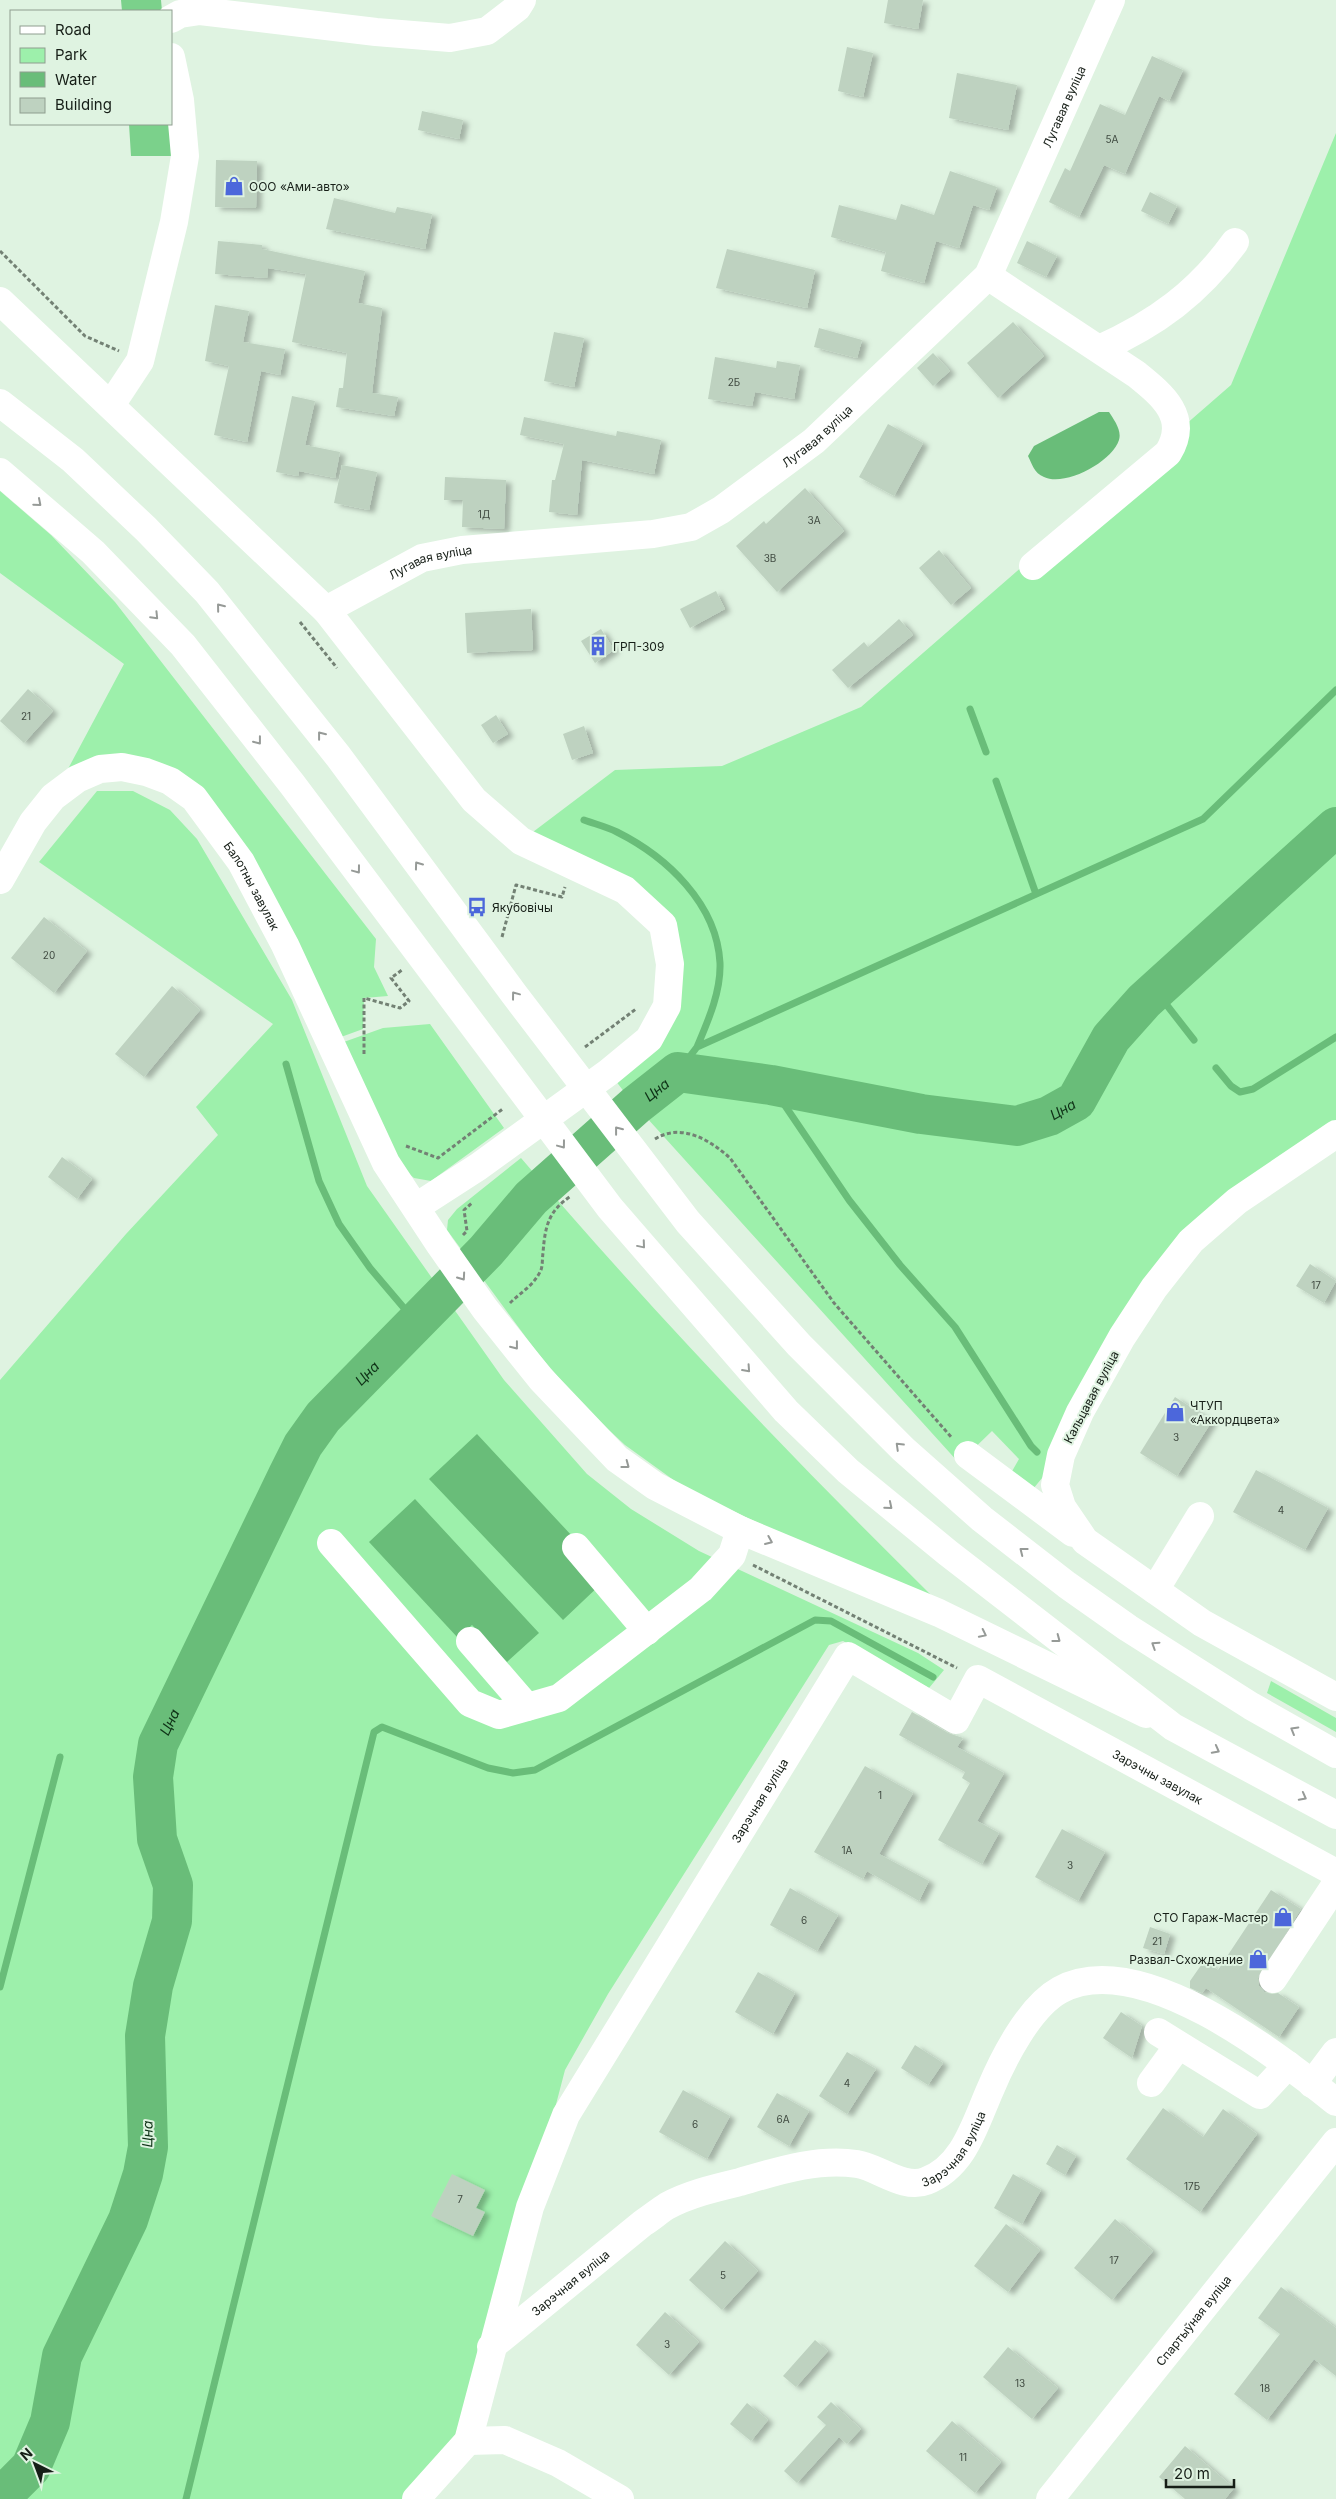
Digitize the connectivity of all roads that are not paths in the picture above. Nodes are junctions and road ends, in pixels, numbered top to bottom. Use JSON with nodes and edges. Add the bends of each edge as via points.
{"nodes":[{"id":1,"x":522,"y":0,"type":"edge"},
{"id":2,"x":1111,"y":0,"type":"edge"},
{"id":3,"x":172,"y":18,"type":"edge"},
{"id":4,"x":172,"y":62,"type":"edge"},
{"id":5,"x":1236,"y":242,"type":"dead end"},
{"id":6,"x":988,"y":276,"type":"junction"},
{"id":7,"x":0,"y":301,"type":"edge"},
{"id":8,"x":1099,"y":349,"type":"junction"},
{"id":9,"x":0,"y":403,"type":"edge"},
{"id":10,"x":112,"y":405,"type":"junction"},
{"id":11,"x":0,"y":472,"type":"edge"},
{"id":12,"x":1033,"y":566,"type":"dead end"},
{"id":13,"x":326,"y":610,"type":"junction"},
{"id":14,"x":0,"y":880,"type":"edge"},
{"id":15,"x":1336,"y":1134,"type":"edge"},
{"id":16,"x":416,"y":1207,"type":"junction"},
{"id":17,"x":968,"y":1455,"type":"dead end"},
{"id":18,"x":1200,"y":1516,"type":"dead end"},
{"id":19,"x":740,"y":1530,"type":"junction"},
{"id":20,"x":1085,"y":1541,"type":"junction"},
{"id":21,"x":331,"y":1543,"type":"dead end"},
{"id":22,"x":576,"y":1547,"type":"dead end"},
{"id":23,"x":1156,"y":1590,"type":"junction"},
{"id":24,"x":647,"y":1631,"type":"junction"},
{"id":25,"x":470,"y":1641,"type":"dead end"},
{"id":26,"x":978,"y":1679,"type":"joint"},
{"id":27,"x":1336,"y":1697,"type":"edge"},
{"id":28,"x":527,"y":1707,"type":"junction"},
{"id":29,"x":1173,"y":1727,"type":"junction"},
{"id":30,"x":1336,"y":1754,"type":"edge"},
{"id":31,"x":1336,"y":1815,"type":"edge"},
{"id":32,"x":1336,"y":1873,"type":"edge"},
{"id":33,"x":1336,"y":1884,"type":"edge"},
{"id":34,"x":1273,"y":1980,"type":"dead end"},
{"id":35,"x":1336,"y":2052,"type":"edge"},
{"id":36,"x":1288,"y":2065,"type":"junction"},
{"id":37,"x":1152,"y":2083,"type":"dead end"},
{"id":38,"x":1312,"y":2084,"type":"junction"},
{"id":39,"x":1336,"y":2102,"type":"edge"},
{"id":40,"x":1336,"y":2142,"type":"edge"},
{"id":41,"x":491,"y":2347,"type":"junction"},
{"id":42,"x":468,"y":2441,"type":"junction"},
{"id":43,"x":416,"y":2499,"type":"edge"},
{"id":44,"x":620,"y":2499,"type":"edge"},
{"id":45,"x":1050,"y":2499,"type":"edge"}],
"edges":[{"from":1,"to":3,"type":"main road","via":[[517,8],[487,31],[450,38],[200,11]]},
{"from":2,"to":6,"type":"main road","name":"Лугавая вуліца"},
{"from":4,"to":10,"type":"main road","via":[[180,100],[185,156],[174,222],[140,361]]},
{"from":5,"to":8,"type":"main road","via":[[1192,291],[1162,316]]},
{"from":6,"to":8,"type":"main road"},
{"from":6,"to":13,"type":"main road","name":"Лугавая вуліца","via":[[814,441],[721,510],[691,527],[652,534],[462,550],[422,558]]},
{"from":7,"to":10,"type":"main road"},
{"from":8,"to":12,"type":"main road","via":[[1161,396],[1174,416],[1176,440],[1149,470]]},
{"from":30,"to":9,"type":"main road","one_way":true,"via":[[1251,1706],[1067,1585],[982,1518],[903,1449],[799,1345],[688,1222],[338,756],[207,592],[73,460]]},
{"from":10,"to":13,"type":"main road"},
{"from":11,"to":29,"type":"main road","one_way":true,"via":[[93,552],[183,645],[316,815],[610,1208],[779,1404],[848,1471],[1018,1610]]},
{"from":13,"to":16,"type":"main road","via":[[474,800],[521,842],[625,890],[663,925],[670,964],[667,1006],[649,1039],[478,1167]]},
{"from":14,"to":16,"type":"main road","name":"Балотны завулак","via":[[38,816],[52,798],[78,778],[122,767],[170,781],[194,798],[258,891],[371,1133]]},
{"from":15,"to":20,"type":"main road","name":"Кальцавая вуліца","via":[[1237,1201],[1191,1241],[1154,1288],[1122,1337],[1080,1412],[1059,1462],[1055,1484],[1062,1507]]},
{"from":16,"to":19,"type":"main road","name":"Балотны завулак","one_way":true,"via":[[485,1308],[541,1379],[617,1458],[654,1486]]},
{"from":17,"to":20,"type":"main road"},
{"from":18,"to":23,"type":"main road"},
{"from":19,"to":24,"type":"main road","via":[[732,1554],[701,1589]]},
{"from":19,"to":29,"type":"main road","name":"Балотны завулак","one_way":true,"via":[[939,1613]]},
{"from":20,"to":23,"type":"main road","name":"Кальцавая вуліца"},
{"from":21,"to":28,"type":"main road","via":[[470,1703],[499,1715]]},
{"from":22,"to":24,"type":"main road"},
{"from":23,"to":27,"type":"main road","name":"Кальцавая вуліца","via":[[1202,1623]]},
{"from":24,"to":28,"type":"main road","via":[[559,1698]]},
{"from":25,"to":28,"type":"main road"},
{"from":26,"to":32,"type":"main road","name":"Зарэчны завулак"},
{"from":26,"to":41,"type":"main road","name":"Зарэчная вуліца","via":[[956,1720],[848,1656],[566,2115],[530,2207]]},
{"from":29,"to":31,"type":"main road","one_way":true},
{"from":33,"to":34,"type":"main road"},
{"from":35,"to":38,"type":"main road"},
{"from":36,"to":37,"type":"main road","via":[[1254,2102],[1168,2039]]},
{"from":36,"to":38,"type":"main road","name":"Зарэчная вуліца"},
{"from":36,"to":41,"type":"main road","name":"Зарэчная вуліца","via":[[1212,2016],[1158,1990],[1107,1980],[1071,1985],[1046,2001],[1018,2037],[1002,2064],[966,2146],[940,2175],[922,2182],[908,2182],[860,2164],[835,2162],[796,2166],[696,2194],[667,2206],[642,2223]]},
{"from":38,"to":39,"type":"main road","name":"Зарэчная вуліца"},
{"from":40,"to":45,"type":"main road","name":"Спартыўная вуліца"},
{"from":41,"to":42,"type":"main road","name":"Зарэчная вуліца"},
{"from":42,"to":43,"type":"main road"},
{"from":42,"to":44,"type":"main road","via":[[505,2440],[558,2463]]}]}
